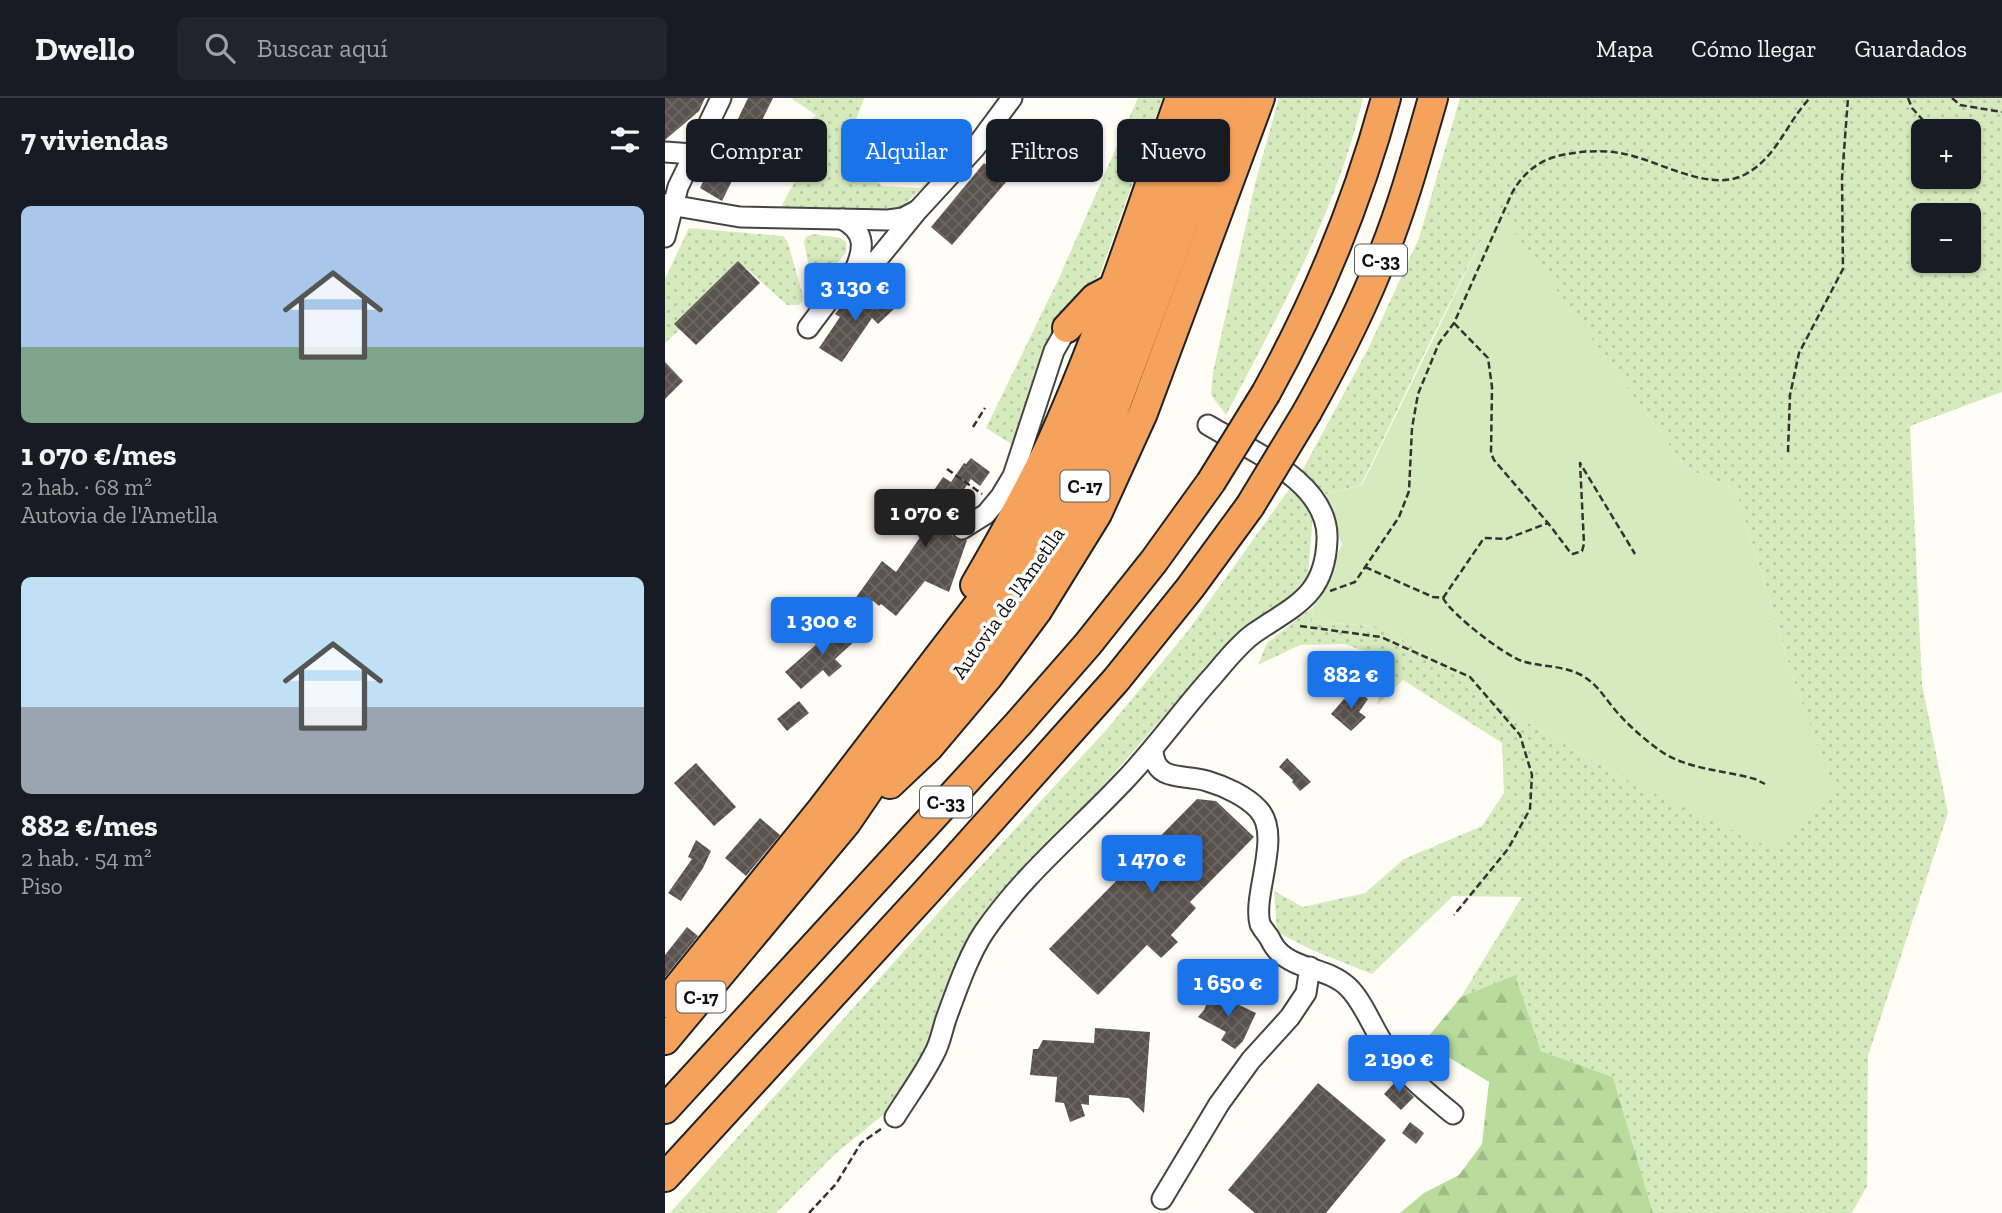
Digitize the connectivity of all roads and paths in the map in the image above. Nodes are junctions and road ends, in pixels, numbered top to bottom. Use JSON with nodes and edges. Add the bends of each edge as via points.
{"nodes":[{"id":1,"x":721,"y":98,"type":"edge"},
{"id":2,"x":1012,"y":98,"type":"edge"},
{"id":3,"x":1180,"y":98,"type":"edge"},
{"id":4,"x":1205,"y":98,"type":"edge"},
{"id":5,"x":1231,"y":98,"type":"edge"},
{"id":6,"x":1260,"y":98,"type":"edge"},
{"id":7,"x":1386,"y":98,"type":"edge"},
{"id":8,"x":1433,"y":98,"type":"edge"},
{"id":9,"x":1810,"y":98,"type":"edge"},
{"id":10,"x":1848,"y":98,"type":"edge"},
{"id":11,"x":1908,"y":98,"type":"edge"},
{"id":12,"x":1951,"y":98,"type":"edge"},
{"id":13,"x":2002,"y":112,"type":"edge"},
{"id":14,"x":710,"y":119,"type":"edge"},
{"id":15,"x":1922,"y":119,"type":"edge"},
{"id":16,"x":665,"y":152,"type":"edge"},
{"id":17,"x":686,"y":154,"type":"edge"},
{"id":18,"x":686,"y":169,"type":"edge"},
{"id":19,"x":669,"y":205,"type":"edge"},
{"id":20,"x":917,"y":211,"type":"junction"},
{"id":21,"x":842,"y":219,"type":"junction"},
{"id":22,"x":665,"y":237,"type":"edge"},
{"id":23,"x":854,"y":272,"type":"junction"},
{"id":24,"x":1113,"y":288,"type":"junction"},
{"id":25,"x":1454,"y":323,"type":"junction"},
{"id":26,"x":809,"y":328,"type":"dead end"},
{"id":27,"x":1067,"y":328,"type":"junction"},
{"id":28,"x":1094,"y":339,"type":"junction"},
{"id":29,"x":985,"y":408,"type":"dead end"},
{"id":30,"x":1207,"y":425,"type":"dead end"},
{"id":31,"x":973,"y":427,"type":"dead end"},
{"id":32,"x":1788,"y":452,"type":"dead end"},
{"id":33,"x":947,"y":469,"type":"dead end"},
{"id":34,"x":996,"y":503,"type":"junction"},
{"id":35,"x":1548,"y":523,"type":"junction"},
{"id":36,"x":962,"y":529,"type":"dead end"},
{"id":37,"x":1636,"y":554,"type":"dead end"},
{"id":38,"x":1365,"y":567,"type":"junction"},
{"id":39,"x":1311,"y":593,"type":"junction"},
{"id":40,"x":1443,"y":598,"type":"junction"},
{"id":41,"x":1273,"y":622,"type":"junction"},
{"id":42,"x":959,"y":630,"type":"junction"},
{"id":43,"x":1153,"y":751,"type":"junction"},
{"id":44,"x":1765,"y":784,"type":"dead end"},
{"id":45,"x":846,"y":823,"type":"junction"},
{"id":46,"x":1454,"y":915,"type":"dead end"},
{"id":47,"x":1310,"y":967,"type":"junction"},
{"id":48,"x":665,"y":1003,"type":"edge"},
{"id":49,"x":665,"y":1040,"type":"edge"},
{"id":50,"x":665,"y":1108,"type":"edge"},
{"id":51,"x":1453,"y":1114,"type":"dead end"},
{"id":52,"x":895,"y":1117,"type":"joint"},
{"id":53,"x":665,"y":1177,"type":"edge"},
{"id":54,"x":1162,"y":1199,"type":"dead end"},
{"id":55,"x":809,"y":1213,"type":"edge"}],
"edges":[{"from":1,"to":14,"type":"street"},
{"from":2,"to":20,"type":"street","via":[[975,148]]},
{"from":3,"to":24,"type":"highway"},
{"from":4,"to":42,"type":"highway","name":"Autovia de l'Ametlla","number":"C-17","via":[[1103,381],[1056,486],[1015,557]]},
{"from":5,"to":45,"type":"highway","name":"Autovia de l'Ametlla","number":"C-17","via":[[1087,482],[1007,612]]},
{"from":6,"to":45,"type":"highway","via":[[1143,413],[1085,536],[988,677],[907,770]]},
{"from":7,"to":50,"type":"highway","number":"C-33","bridge":true,"via":[[1341,236],[1292,345],[1210,482],[1154,561],[1018,724]]},
{"from":8,"to":53,"type":"highway","number":"C-33","bridge":true,"via":[[1410,179],[1361,309],[1307,412],[1250,506],[1117,680]]},
{"from":9,"to":25,"type":"path","via":[[1773,152],[1733,179],[1693,176],[1600,150],[1552,157],[1531,168],[1512,193]]},
{"from":10,"to":32,"type":"path","via":[[1842,178],[1843,269],[1799,353],[1790,395]]},
{"from":11,"to":15,"type":"path"},
{"from":12,"to":13,"type":"path","via":[[1960,105]]},
{"from":16,"to":17,"type":"street"},
{"from":18,"to":19,"type":"street"},
{"from":19,"to":21,"type":"street","via":[[740,217]]},
{"from":19,"to":22,"type":"street"},
{"from":20,"to":21,"type":"street","via":[[887,220]]},
{"from":20,"to":23,"type":"street","via":[[877,260]]},
{"from":21,"to":23,"type":"street","via":[[852,224],[861,240]]},
{"from":23,"to":26,"type":"street"},
{"from":24,"to":27,"type":"highway","via":[[1095,298]]},
{"from":24,"to":28,"type":"highway"},
{"from":25,"to":35,"type":"path","via":[[1488,358],[1494,460]]},
{"from":25,"to":38,"type":"path","via":[[1439,343],[1418,394],[1405,503]]},
{"from":27,"to":28,"type":"highway","via":[[1079,328]]},
{"from":27,"to":34,"type":"street","via":[[1054,351],[1017,467]]},
{"from":28,"to":42,"type":"highway","via":[[1052,441],[966,601]]},
{"from":29,"to":31,"type":"path"},
{"from":30,"to":39,"type":"street","via":[[1291,474],[1315,500],[1326,523],[1327,544]]},
{"from":33,"to":34,"type":"path"},
{"from":34,"to":36,"type":"street"},
{"from":35,"to":37,"type":"path","via":[[1570,552],[1582,551],[1580,464]]},
{"from":35,"to":40,"type":"path","via":[[1506,539],[1484,538]]},
{"from":38,"to":39,"type":"path","via":[[1348,586]]},
{"from":38,"to":40,"type":"path"},
{"from":39,"to":41,"type":"street"},
{"from":40,"to":44,"type":"path","via":[[1512,657],[1569,670],[1592,682],[1616,712],[1662,752],[1692,766]]},
{"from":41,"to":43,"type":"street","via":[[1251,636],[1213,675]]},
{"from":41,"to":46,"type":"path","via":[[1381,637],[1469,677],[1520,735],[1532,775],[1530,808],[1508,849]]},
{"from":42,"to":48,"type":"highway","name":"Autovia de l'Ametlla","number":"C-17"},
{"from":43,"to":47,"type":"street","via":[[1160,769],[1176,777],[1205,780],[1260,810],[1268,846],[1260,925],[1278,952]]},
{"from":43,"to":52,"type":"street","via":[[1013,892],[982,935],[954,996],[935,1054]]},
{"from":45,"to":49,"type":"highway","name":"Autovia de l'Ametlla","number":"C-17"},
{"from":47,"to":51,"type":"street","via":[[1349,988],[1386,1048]]},
{"from":47,"to":54,"type":"street","via":[[1306,993],[1219,1104]]},
{"from":52,"to":55,"type":"path","via":[[861,1143],[836,1184]]}]}
